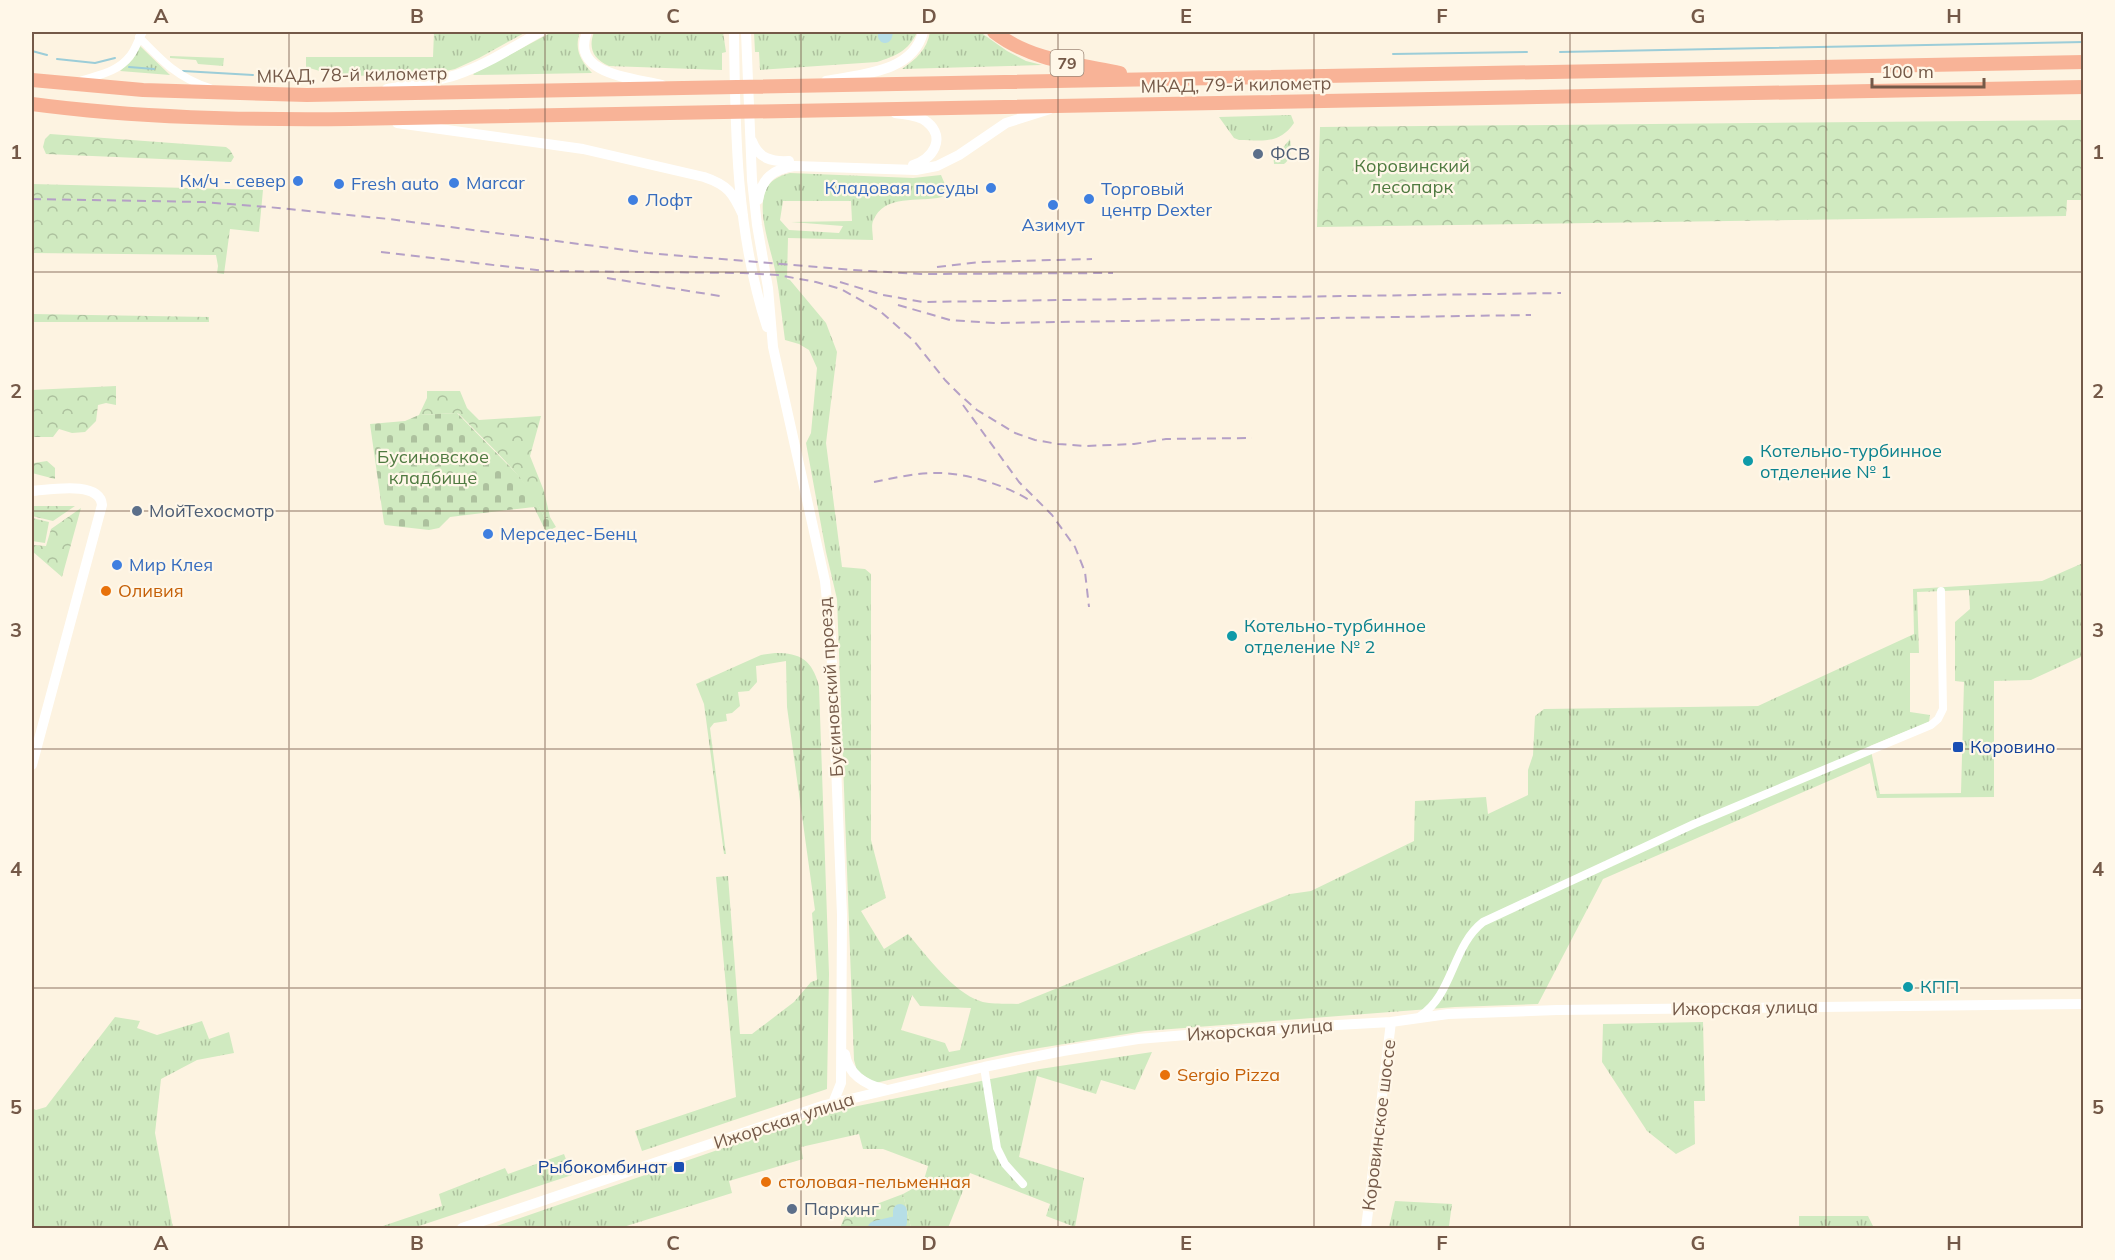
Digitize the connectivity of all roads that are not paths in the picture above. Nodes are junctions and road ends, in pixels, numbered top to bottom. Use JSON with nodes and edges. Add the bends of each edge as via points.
{"nodes":[{"id":1,"x":540,"y":32,"type":"edge"},
{"id":2,"x":587,"y":32,"type":"edge"},
{"id":3,"x":732,"y":32,"type":"edge"},
{"id":4,"x":746,"y":32,"type":"edge"},
{"id":5,"x":923,"y":32,"type":"edge"},
{"id":6,"x":994,"y":32,"type":"edge"},
{"id":7,"x":141,"y":34,"type":"edge"},
{"id":8,"x":2084,"y":62,"type":"edge"},
{"id":9,"x":1146,"y":79,"type":"junction"},
{"id":10,"x":32,"y":80,"type":"edge"},
{"id":11,"x":69,"y":84,"type":"junction"},
{"id":12,"x":805,"y":85,"type":"junction"},
{"id":13,"x":2084,"y":87,"type":"edge"},
{"id":14,"x":674,"y":88,"type":"junction"},
{"id":15,"x":229,"y":94,"type":"junction"},
{"id":16,"x":360,"y":94,"type":"junction"},
{"id":17,"x":32,"y":104,"type":"edge"},
{"id":18,"x":1062,"y":106,"type":"junction"},
{"id":19,"x":880,"y":110,"type":"junction"},
{"id":20,"x":367,"y":119,"type":"junction"},
{"id":21,"x":749,"y":130,"type":"junction"},
{"id":22,"x":743,"y":215,"type":"junction"},
{"id":23,"x":757,"y":225,"type":"junction"},
{"id":24,"x":773,"y":347,"type":"junction"},
{"id":25,"x":32,"y":491,"type":"edge"},
{"id":26,"x":1941,"y":591,"type":"dead end"},
{"id":27,"x":32,"y":765,"type":"edge"},
{"id":28,"x":2084,"y":1004,"type":"edge"},
{"id":29,"x":1419,"y":1017,"type":"junction"},
{"id":30,"x":1392,"y":1022,"type":"junction"},
{"id":31,"x":842,"y":1033,"type":"junction"},
{"id":32,"x":984,"y":1067,"type":"junction"},
{"id":33,"x":890,"y":1089,"type":"junction"},
{"id":34,"x":832,"y":1103,"type":"junction"},
{"id":35,"x":1023,"y":1184,"type":"dead end"},
{"id":36,"x":462,"y":1228,"type":"edge"},
{"id":37,"x":1366,"y":1228,"type":"edge"}],
"edges":[{"from":1,"to":16,"type":"main road","via":[[457,75]]},
{"from":2,"to":14,"type":"main road","via":[[586,54],[599,69]]},
{"from":3,"to":22,"type":"main road"},
{"from":4,"to":21,"type":"main road"},
{"from":5,"to":12,"type":"main road","via":[[914,51],[899,63]]},
{"from":6,"to":9,"type":"highway","number":"79","via":[[1055,61]]},
{"from":7,"to":11,"type":"street","via":[[129,58],[116,69]]},
{"from":7,"to":15,"type":"street","via":[[166,65],[182,77]]},
{"from":8,"to":9,"type":"highway","name":"МКАД, 79-й километр"},
{"from":9,"to":12,"type":"highway","name":"МКАД, 79-й километр"},
{"from":10,"to":11,"type":"highway","name":"МКАД, 78-й километр"},
{"from":11,"to":15,"type":"highway","name":"МКАД, 78-й километр"},
{"from":12,"to":14,"type":"highway","name":"МКАД, 79-й километр"},
{"from":13,"to":18,"type":"highway","name":"МКАД, 79-й километр"},
{"from":14,"to":16,"type":"highway","name":"МКАД, 78-й километр"},
{"from":15,"to":16,"type":"highway","name":"МКАД, 78-й километр"},
{"from":17,"to":20,"type":"highway","via":[[135,115]]},
{"from":18,"to":19,"type":"highway","name":"МКАД, 79-й километр"},
{"from":18,"to":23,"type":"main road","via":[[1006,123],[938,166],[915,170],[782,168],[771,173],[760,189]]},
{"from":19,"to":20,"type":"highway","name":"МКАД, 79-й километр"},
{"from":19,"to":21,"type":"main road","via":[[929,123],[936,147],[928,159],[912,165],[775,162],[757,152]]},
{"from":20,"to":22,"type":"main road","via":[[583,149],[704,177],[731,191]]},
{"from":21,"to":23,"type":"main road"},
{"from":22,"to":24,"type":"main road","via":[[756,294]]},
{"from":23,"to":24,"type":"main road"},
{"from":24,"to":31,"type":"main road","name":"Бусиновский проезд","via":[[825,581],[831,640],[842,915]]},
{"from":25,"to":27,"type":"main road","via":[[94,491],[99,495],[101,511]]},
{"from":26,"to":29,"type":"street","via":[[1943,709],[1931,725],[1694,824],[1483,922],[1471,934],[1438,1000]]},
{"from":28,"to":29,"type":"main road","name":"Ижорская улица","via":[[1557,1010]]},
{"from":29,"to":30,"type":"main road","name":"Ижорская улица"},
{"from":30,"to":32,"type":"main road","name":"Ижорская улица","via":[[1137,1039]]},
{"from":30,"to":37,"type":"main road","name":"Коровинское шоссе"},
{"from":31,"to":33,"type":"main road","via":[[851,1071],[866,1084]]},
{"from":31,"to":34,"type":"main road","via":[[841,1083]]},
{"from":32,"to":33,"type":"main road","name":"Ижорская улица"},
{"from":32,"to":35,"type":"street","via":[[997,1148]]},
{"from":33,"to":34,"type":"main road","name":"Ижорская улица"},
{"from":34,"to":36,"type":"main road","name":"Ижорская улица"}]}
